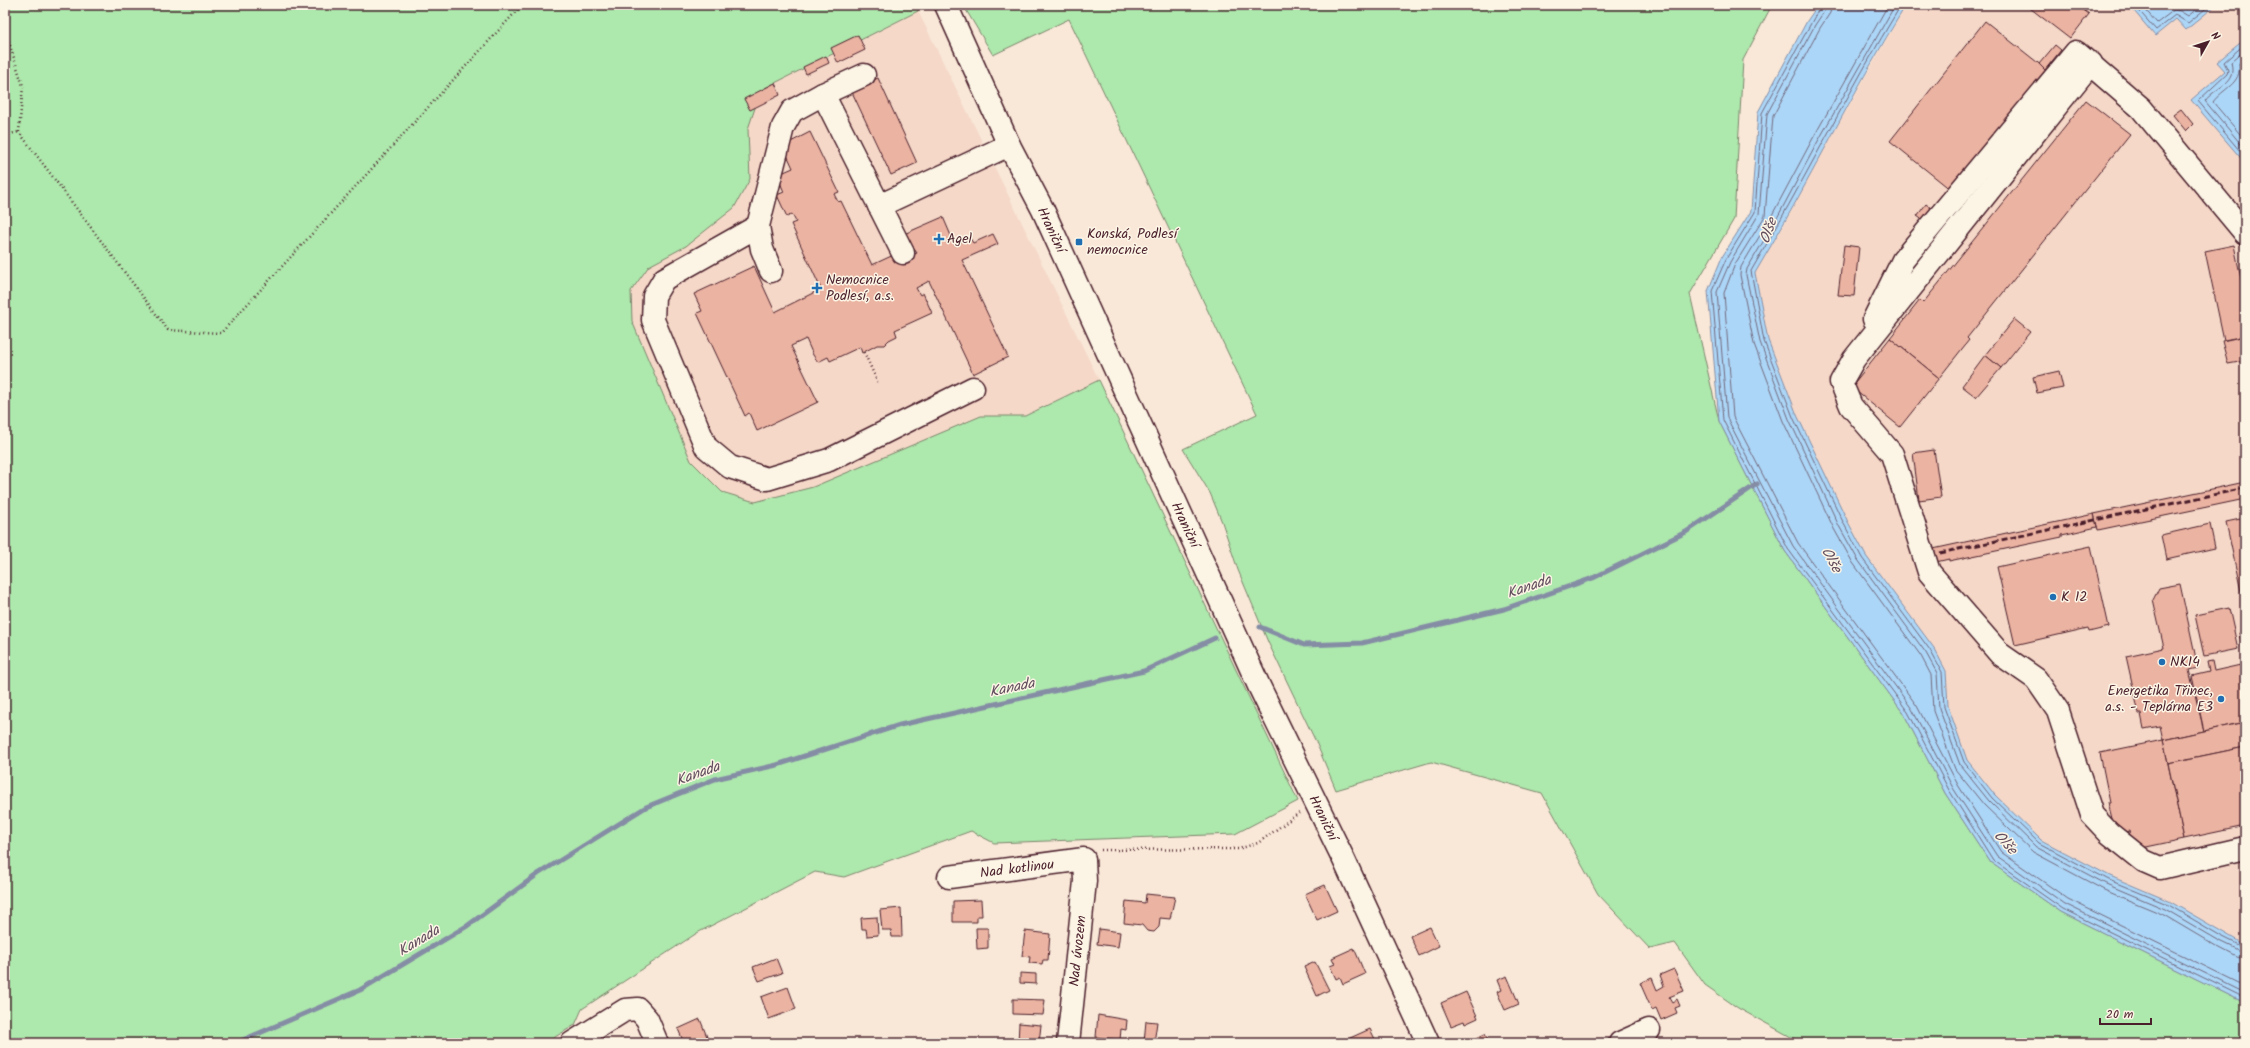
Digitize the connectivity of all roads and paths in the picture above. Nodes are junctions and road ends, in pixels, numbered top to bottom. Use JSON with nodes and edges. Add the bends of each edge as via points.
{"nodes":[{"id":1,"x":522,"y":5,"type":"edge"},
{"id":2,"x":946,"y":5,"type":"edge"},
{"id":3,"x":5,"y":30,"type":"edge"},
{"id":4,"x":864,"y":75,"type":"dead end"},
{"id":5,"x":823,"y":94,"type":"junction"},
{"id":6,"x":19,"y":132,"type":"junction"},
{"id":7,"x":5,"y":135,"type":"edge"},
{"id":8,"x":1010,"y":145,"type":"junction"},
{"id":9,"x":879,"y":206,"type":"junction"},
{"id":10,"x":758,"y":226,"type":"junction"},
{"id":11,"x":2245,"y":233,"type":"edge"},
{"id":12,"x":903,"y":253,"type":"dead end"},
{"id":13,"x":771,"y":271,"type":"dead end"},
{"id":14,"x":864,"y":352,"type":"dead end"},
{"id":15,"x":878,"y":383,"type":"dead end"},
{"id":16,"x":974,"y":388,"type":"dead end"},
{"id":17,"x":1315,"y":801,"type":"junction"},
{"id":18,"x":2245,"y":848,"type":"edge"},
{"id":19,"x":1084,"y":859,"type":"junction"},
{"id":20,"x":949,"y":877,"type":"dead end"},
{"id":21,"x":1649,"y":1030,"type":"dead end"},
{"id":22,"x":572,"y":1043,"type":"edge"},
{"id":23,"x":657,"y":1043,"type":"edge"},
{"id":24,"x":1068,"y":1043,"type":"edge"},
{"id":25,"x":1428,"y":1043,"type":"edge"},
{"id":26,"x":1620,"y":1043,"type":"edge"}],
"edges":[{"from":1,"to":6,"type":"path","via":[[221,333],[168,330]]},
{"from":2,"to":8,"type":"street","name":"Hraniční"},
{"from":3,"to":6,"type":"path","via":[[23,86]]},
{"from":4,"to":5,"type":"street"},
{"from":5,"to":9,"type":"street"},
{"from":5,"to":10,"type":"street","via":[[792,111],[783,127]]},
{"from":6,"to":7,"type":"path"},
{"from":8,"to":9,"type":"street"},
{"from":8,"to":17,"type":"street","name":"Hraniční","via":[[1043,210],[1259,686]]},
{"from":9,"to":12,"type":"street"},
{"from":10,"to":13,"type":"street","via":[[762,249]]},
{"from":10,"to":16,"type":"street","via":[[664,279],[654,296],[653,320],[706,447],[730,467],[767,480],[829,460]]},
{"from":11,"to":18,"type":"street","via":[[2141,108],[2076,52],[1903,260],[1841,382],[1851,406],[1892,454],[1929,572],[2000,654],[2036,679],[2058,711],[2092,815],[2109,834],[2144,861],[2160,868]]},
{"from":14,"to":15,"type":"path"},
{"from":17,"to":19,"type":"path","via":[[1258,843],[1238,849],[1094,850]]},
{"from":17,"to":25,"type":"street","name":"Hraniční"},
{"from":19,"to":20,"type":"street","name":"Nad kotlinou"},
{"from":19,"to":24,"type":"street","name":"Nad úvozem","via":[[1086,881]]},
{"from":21,"to":26,"type":"street"},
{"from":22,"to":23,"type":"street","via":[[625,1010],[638,1009],[647,1019]]}]}
